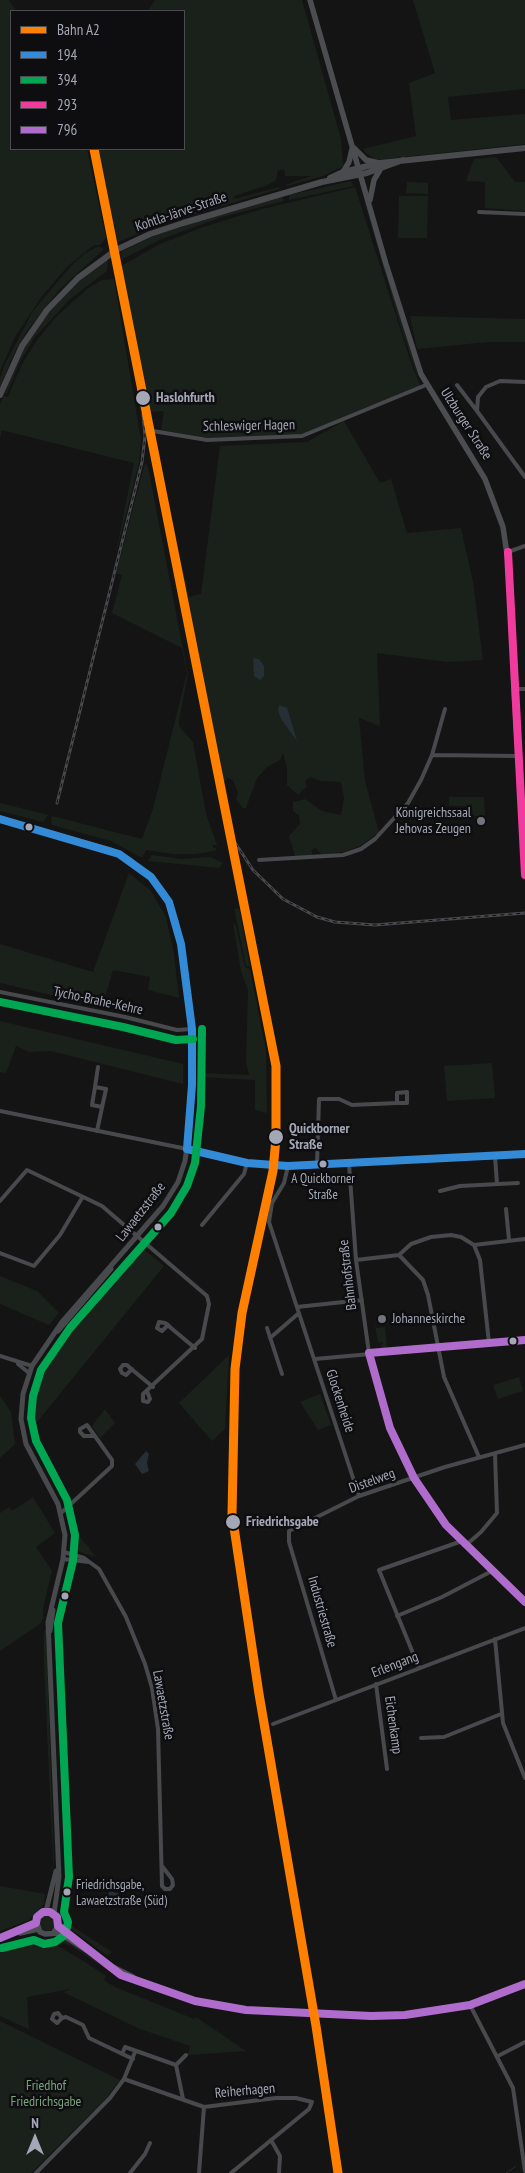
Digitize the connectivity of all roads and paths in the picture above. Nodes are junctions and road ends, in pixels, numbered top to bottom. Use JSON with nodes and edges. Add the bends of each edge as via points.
{"nodes":[{"id":1,"x":310,"y":0,"type":"edge"},
{"id":2,"x":352,"y":146,"type":"junction"},
{"id":3,"x":525,"y":148,"type":"edge"},
{"id":4,"x":381,"y":166,"type":"junction"},
{"id":5,"x":359,"y":171,"type":"junction"},
{"id":6,"x":344,"y":172,"type":"junction"},
{"id":7,"x":322,"y":182,"type":"junction"},
{"id":8,"x":371,"y":209,"type":"junction"},
{"id":9,"x":479,"y":212,"type":"dead end"},
{"id":10,"x":525,"y":214,"type":"edge"},
{"id":11,"x":525,"y":382,"type":"edge"},
{"id":12,"x":426,"y":385,"type":"junction"},
{"id":13,"x":456,"y":385,"type":"dead end"},
{"id":14,"x":0,"y":395,"type":"edge"},
{"id":15,"x":478,"y":397,"type":"junction"},
{"id":16,"x":467,"y":399,"type":"junction"},
{"id":17,"x":477,"y":411,"type":"junction"},
{"id":18,"x":153,"y":431,"type":"dead end"},
{"id":19,"x":525,"y":477,"type":"edge"},
{"id":20,"x":525,"y":546,"type":"edge"},
{"id":21,"x":508,"y":552,"type":"junction"},
{"id":22,"x":514,"y":689,"type":"junction"},
{"id":23,"x":525,"y":689,"type":"edge"},
{"id":24,"x":445,"y":709,"type":"dead end"},
{"id":25,"x":432,"y":755,"type":"junction"},
{"id":26,"x":517,"y":756,"type":"junction"},
{"id":27,"x":0,"y":819,"type":"edge"},
{"id":28,"x":524,"y":847,"type":"edge"},
{"id":29,"x":259,"y":860,"type":"dead end"},
{"id":30,"x":525,"y":875,"type":"edge"},
{"id":31,"x":0,"y":992,"type":"edge"},
{"id":32,"x":192,"y":1029,"type":"junction"},
{"id":33,"x":98,"y":1067,"type":"dead end"},
{"id":34,"x":95,"y":1087,"type":"junction"},
{"id":35,"x":397,"y":1103,"type":"dead end"},
{"id":36,"x":102,"y":1107,"type":"junction"},
{"id":37,"x":0,"y":1111,"type":"edge"},
{"id":38,"x":97,"y":1131,"type":"junction"},
{"id":39,"x":187,"y":1149,"type":"junction"},
{"id":40,"x":525,"y":1155,"type":"edge"},
{"id":41,"x":495,"y":1156,"type":"junction"},
{"id":42,"x":247,"y":1163,"type":"junction"},
{"id":43,"x":348,"y":1164,"type":"junction"},
{"id":44,"x":317,"y":1165,"type":"junction"},
{"id":45,"x":288,"y":1166,"type":"junction"},
{"id":46,"x":518,"y":1183,"type":"dead end"},
{"id":47,"x":496,"y":1184,"type":"junction"},
{"id":48,"x":440,"y":1191,"type":"dead end"},
{"id":49,"x":82,"y":1198,"type":"junction"},
{"id":50,"x":0,"y":1202,"type":"edge"},
{"id":51,"x":506,"y":1209,"type":"dead end"},
{"id":52,"x":202,"y":1225,"type":"dead end"},
{"id":53,"x":138,"y":1236,"type":"junction"},
{"id":54,"x":525,"y":1239,"type":"edge"},
{"id":55,"x":508,"y":1240,"type":"junction"},
{"id":56,"x":474,"y":1245,"type":"junction"},
{"id":57,"x":0,"y":1253,"type":"edge"},
{"id":58,"x":399,"y":1256,"type":"junction"},
{"id":59,"x":356,"y":1260,"type":"junction"},
{"id":60,"x":362,"y":1300,"type":"junction"},
{"id":61,"x":297,"y":1307,"type":"junction"},
{"id":62,"x":298,"y":1313,"type":"junction"},
{"id":63,"x":168,"y":1325,"type":"dead end"},
{"id":64,"x":267,"y":1328,"type":"dead end"},
{"id":65,"x":270,"y":1338,"type":"junction"},
{"id":66,"x":525,"y":1340,"type":"edge"},
{"id":67,"x":489,"y":1343,"type":"junction"},
{"id":68,"x":439,"y":1346,"type":"junction"},
{"id":69,"x":195,"y":1348,"type":"junction"},
{"id":70,"x":369,"y":1353,"type":"junction"},
{"id":71,"x":0,"y":1356,"type":"edge"},
{"id":72,"x":314,"y":1359,"type":"junction"},
{"id":73,"x":16,"y":1362,"type":"junction"},
{"id":74,"x":32,"y":1366,"type":"junction"},
{"id":75,"x":132,"y":1369,"type":"dead end"},
{"id":76,"x":29,"y":1373,"type":"junction"},
{"id":77,"x":282,"y":1374,"type":"dead end"},
{"id":78,"x":153,"y":1387,"type":"junction"},
{"id":79,"x":147,"y":1391,"type":"dead end"},
{"id":80,"x":94,"y":1436,"type":"dead end"},
{"id":81,"x":525,"y":1445,"type":"edge"},
{"id":82,"x":495,"y":1454,"type":"junction"},
{"id":83,"x":479,"y":1457,"type":"junction"},
{"id":84,"x":414,"y":1478,"type":"junction"},
{"id":85,"x":359,"y":1496,"type":"junction"},
{"id":86,"x":61,"y":1512,"type":"junction"},
{"id":87,"x":289,"y":1531,"type":"joint"},
{"id":88,"x":462,"y":1540,"type":"junction"},
{"id":89,"x":466,"y":1545,"type":"junction"},
{"id":90,"x":64,"y":1552,"type":"junction"},
{"id":91,"x":63,"y":1560,"type":"junction"},
{"id":92,"x":91,"y":1562,"type":"junction"},
{"id":93,"x":492,"y":1571,"type":"junction"},
{"id":94,"x":525,"y":1602,"type":"edge"},
{"id":95,"x":397,"y":1616,"type":"junction"},
{"id":96,"x":525,"y":1628,"type":"edge"},
{"id":97,"x":495,"y":1639,"type":"junction"},
{"id":98,"x":419,"y":1668,"type":"junction"},
{"id":99,"x":376,"y":1684,"type":"junction"},
{"id":100,"x":336,"y":1700,"type":"junction"},
{"id":101,"x":501,"y":1714,"type":"junction"},
{"id":102,"x":273,"y":1724,"type":"dead end"},
{"id":103,"x":421,"y":1738,"type":"dead end"},
{"id":104,"x":387,"y":1769,"type":"dead end"},
{"id":105,"x":525,"y":1778,"type":"edge"},
{"id":106,"x":57,"y":1863,"type":"junction"},
{"id":107,"x":162,"y":1866,"type":"junction"},
{"id":108,"x":46,"y":1911,"type":"junction"},
{"id":109,"x":54,"y":1914,"type":"junction"},
{"id":110,"x":37,"y":1926,"type":"junction"},
{"id":111,"x":58,"y":1926,"type":"junction"},
{"id":112,"x":54,"y":1932,"type":"junction"},
{"id":113,"x":1,"y":1938,"type":"edge"},
{"id":114,"x":95,"y":1955,"type":"junction"},
{"id":115,"x":525,"y":1984,"type":"edge"},
{"id":116,"x":470,"y":2005,"type":"junction"},
{"id":117,"x":62,"y":2018,"type":"dead end"},
{"id":118,"x":525,"y":2042,"type":"edge"},
{"id":119,"x":136,"y":2052,"type":"junction"},
{"id":120,"x":122,"y":2054,"type":"junction"},
{"id":121,"x":186,"y":2055,"type":"dead end"},
{"id":122,"x":498,"y":2056,"type":"junction"},
{"id":123,"x":133,"y":2059,"type":"junction"},
{"id":124,"x":176,"y":2065,"type":"junction"},
{"id":125,"x":124,"y":2079,"type":"junction"},
{"id":126,"x":180,"y":2088,"type":"junction"},
{"id":127,"x":176,"y":2097,"type":"junction"},
{"id":128,"x":183,"y":2099,"type":"junction"},
{"id":129,"x":204,"y":2107,"type":"junction"},
{"id":130,"x":525,"y":2132,"type":"edge"},
{"id":131,"x":519,"y":2133,"type":"junction"},
{"id":132,"x":271,"y":2140,"type":"junction"},
{"id":133,"x":150,"y":2143,"type":"dead end"},
{"id":134,"x":525,"y":2170,"type":"edge"},
{"id":135,"x":36,"y":2173,"type":"edge"},
{"id":136,"x":130,"y":2173,"type":"edge"},
{"id":137,"x":199,"y":2173,"type":"edge"},
{"id":138,"x":231,"y":2173,"type":"edge"},
{"id":139,"x":279,"y":2173,"type":"edge"}],
"edges":[{"from":1,"to":2,"type":"main road","name":"Ulzburger Straße"},
{"from":2,"to":4,"type":"main road","via":[[366,160]]},
{"from":2,"to":5,"type":"main road","name":"Ulzburger Straße"},
{"from":2,"to":6,"type":"main road"},
{"from":3,"to":4,"type":"main road","via":[[403,160]]},
{"from":4,"to":5,"type":"main road"},
{"from":4,"to":8,"type":"main road","via":[[372,186]]},
{"from":5,"to":6,"type":"main road","name":"Kohtla-Järve-Straße"},
{"from":5,"to":7,"type":"main road","name":"Kohtla-Järve-Straße"},
{"from":5,"to":8,"type":"main road","name":"Ulzburger Straße"},
{"from":6,"to":7,"type":"main road","name":"Kohtla-Järve-Straße"},
{"from":7,"to":14,"type":"main road","name":"Kohtla-Järve-Straße","via":[[164,229],[99,261],[66,289],[38,321],[15,359]]},
{"from":8,"to":12,"type":"main road","name":"Ulzburger Straße"},
{"from":9,"to":10,"type":"street"},
{"from":11,"to":15,"type":"street","via":[[500,381],[486,387]]},
{"from":12,"to":18,"type":"street","name":"Schleswiger Hagen","via":[[302,436],[207,440]]},
{"from":12,"to":21,"type":"main road","name":"Ulzburger Straße","via":[[485,479],[501,518]]},
{"from":13,"to":16,"type":"street"},
{"from":15,"to":16,"type":"street"},
{"from":15,"to":17,"type":"street"},
{"from":16,"to":17,"type":"street"},
{"from":17,"to":19,"type":"street"},
{"from":20,"to":21,"type":"street"},
{"from":21,"to":22,"type":"main road","name":"Ulzburger Straße"},
{"from":22,"to":23,"type":"street"},
{"from":22,"to":26,"type":"main road","name":"Ulzburger Straße"},
{"from":24,"to":25,"type":"street"},
{"from":25,"to":26,"type":"street"},
{"from":25,"to":29,"type":"street","via":[[408,803],[375,840],[361,849],[343,855]]},
{"from":26,"to":28,"type":"main road","name":"Ulzburger Straße"},
{"from":27,"to":32,"type":"street","name":"Lawaetzstraße","via":[[111,850],[151,877],[165,894],[176,921]]},
{"from":28,"to":30,"type":"main road","name":"Ulzburger Straße"},
{"from":31,"to":32,"type":"street","name":"Tycho-Brahe-Kehre","via":[[176,1030]]},
{"from":32,"to":39,"type":"street","name":"Lawaetzstraße"},
{"from":33,"to":34,"type":"street"},
{"from":34,"to":36,"type":"street","via":[[92,1105]]},
{"from":34,"to":36,"type":"street","via":[[106,1089]]},
{"from":35,"to":44,"type":"street","via":[[352,1104],[339,1099],[318,1099]]},
{"from":36,"to":38,"type":"street"},
{"from":37,"to":38,"type":"street"},
{"from":38,"to":39,"type":"street"},
{"from":39,"to":42,"type":"street"},
{"from":39,"to":53,"type":"street","name":"Lawaetzstraße","via":[[173,1192]]},
{"from":40,"to":41,"type":"street"},
{"from":41,"to":43,"type":"street"},
{"from":41,"to":47,"type":"street"},
{"from":42,"to":45,"type":"street"},
{"from":42,"to":52,"type":"street","via":[[244,1174]]},
{"from":43,"to":44,"type":"street"},
{"from":43,"to":59,"type":"street","name":"Bahnhofstraße"},
{"from":44,"to":45,"type":"street"},
{"from":45,"to":61,"type":"street","name":"Glockenheide","via":[[284,1182],[272,1203],[270,1222]]},
{"from":46,"to":47,"type":"street"},
{"from":47,"to":48,"type":"street"},
{"from":49,"to":50,"type":"street","via":[[27,1170]]},
{"from":49,"to":53,"type":"street","via":[[102,1206]]},
{"from":49,"to":57,"type":"street","via":[[60,1236],[34,1266]]},
{"from":51,"to":55,"type":"street"},
{"from":53,"to":69,"type":"street","via":[[209,1298],[204,1336]]},
{"from":53,"to":74,"type":"street","name":"Lawaetzstraße","via":[[48,1342]]},
{"from":54,"to":55,"type":"street"},
{"from":55,"to":56,"type":"street"},
{"from":56,"to":58,"type":"street","via":[[451,1235],[431,1237],[411,1244]]},
{"from":56,"to":67,"type":"street","via":[[480,1260]]},
{"from":58,"to":59,"type":"street"},
{"from":58,"to":68,"type":"street","via":[[423,1280]]},
{"from":59,"to":60,"type":"street","name":"Bahnhofstraße"},
{"from":60,"to":61,"type":"street"},
{"from":60,"to":70,"type":"street","name":"Bahnhofstraße"},
{"from":61,"to":62,"type":"street","name":"Glockenheide"},
{"from":62,"to":65,"type":"street"},
{"from":62,"to":72,"type":"street","name":"Glockenheide"},
{"from":63,"to":69,"type":"street"},
{"from":64,"to":65,"type":"street"},
{"from":65,"to":77,"type":"street"},
{"from":66,"to":67,"type":"street"},
{"from":67,"to":68,"type":"street"},
{"from":68,"to":70,"type":"street"},
{"from":68,"to":83,"type":"street","via":[[444,1377]]},
{"from":69,"to":78,"type":"street"},
{"from":70,"to":72,"type":"street"},
{"from":70,"to":84,"type":"street","name":"Bahnhofstraße","via":[[390,1428]]},
{"from":71,"to":73,"type":"street"},
{"from":72,"to":85,"type":"street","name":"Glockenheide"},
{"from":73,"to":74,"type":"street"},
{"from":73,"to":76,"type":"street"},
{"from":74,"to":76,"type":"street","name":"Lawaetzstraße"},
{"from":75,"to":78,"type":"street"},
{"from":76,"to":86,"type":"street","name":"Lawaetzstraße","via":[[22,1400],[23,1432],[32,1458]]},
{"from":78,"to":79,"type":"street"},
{"from":80,"to":86,"type":"street","via":[[112,1460],[112,1466]]},
{"from":81,"to":82,"type":"street","name":"Distelweg"},
{"from":82,"to":83,"type":"street","name":"Distelweg"},
{"from":82,"to":89,"type":"street","via":[[497,1513]]},
{"from":83,"to":84,"type":"street","name":"Distelweg"},
{"from":84,"to":85,"type":"street","name":"Distelweg"},
{"from":84,"to":88,"type":"street","name":"Bahnhofstraße","via":[[446,1525]]},
{"from":85,"to":87,"type":"street","name":"Distelweg"},
{"from":86,"to":90,"type":"street","name":"Lawaetzstraße"},
{"from":87,"to":100,"type":"street","name":"Industriestraße","via":[[289,1542]]},
{"from":88,"to":89,"type":"street","name":"Bahnhofstraße"},
{"from":88,"to":95,"type":"street","via":[[380,1571]]},
{"from":89,"to":93,"type":"street","name":"Bahnhofstraße"},
{"from":90,"to":91,"type":"street","name":"Lawaetzstraße"},
{"from":90,"to":92,"type":"street"},
{"from":91,"to":92,"type":"street"},
{"from":91,"to":106,"type":"street","name":"Lawaetzstraße","via":[[48,1617]]},
{"from":92,"to":107,"type":"street","name":"Lawaetzstraße","via":[[103,1575],[126,1617],[152,1688],[160,1749]]},
{"from":93,"to":94,"type":"street","name":"Bahnhofstraße"},
{"from":93,"to":95,"type":"street"},
{"from":95,"to":98,"type":"street"},
{"from":96,"to":97,"type":"street","name":"Erlengang"},
{"from":97,"to":98,"type":"street","name":"Erlengang"},
{"from":97,"to":101,"type":"street"},
{"from":98,"to":99,"type":"street","name":"Erlengang"},
{"from":99,"to":100,"type":"street","name":"Erlengang"},
{"from":99,"to":104,"type":"street","name":"Eichenkamp"},
{"from":100,"to":102,"type":"street","name":"Erlengang"},
{"from":101,"to":103,"type":"street","via":[[444,1737]]},
{"from":101,"to":105,"type":"street","via":[[506,1735]]},
{"from":106,"to":108,"type":"street","name":"Lawaetzstraße"},
{"from":106,"to":109,"type":"street","name":"Lawaetzstraße","via":[[58,1890]]},
{"from":107,"to":107,"type":"street","name":"Lawaetzstraße","via":[[162,1886],[170,1889],[172,1880]]},
{"from":108,"to":109,"type":"main road"},
{"from":108,"to":110,"type":"main road","via":[[39,1915]]},
{"from":109,"to":111,"type":"main road"},
{"from":110,"to":112,"type":"main road","via":[[45,1934]]},
{"from":110,"to":113,"type":"main road"},
{"from":111,"to":112,"type":"main road"},
{"from":111,"to":114,"type":"main road"},
{"from":112,"to":114,"type":"main road"},
{"from":114,"to":116,"type":"main road","via":[[119,1974],[194,2000],[253,2011],[390,2016]]},
{"from":115,"to":116,"type":"main road"},
{"from":116,"to":122,"type":"street"},
{"from":117,"to":120,"type":"street","via":[[83,2025],[89,2038]]},
{"from":118,"to":122,"type":"street"},
{"from":119,"to":120,"type":"street","via":[[125,2047]]},
{"from":119,"to":123,"type":"street"},
{"from":119,"to":124,"type":"street"},
{"from":120,"to":123,"type":"street"},
{"from":121,"to":124,"type":"street"},
{"from":122,"to":131,"type":"street","via":[[513,2088]]},
{"from":123,"to":125,"type":"street"},
{"from":124,"to":126,"type":"street"},
{"from":125,"to":127,"type":"street","name":"Reiherhagen"},
{"from":125,"to":135,"type":"street","via":[[96,2113]]},
{"from":126,"to":127,"type":"street"},
{"from":126,"to":128,"type":"street"},
{"from":127,"to":128,"type":"street","name":"Reiherhagen"},
{"from":128,"to":129,"type":"street","name":"Reiherhagen"},
{"from":129,"to":132,"type":"street","name":"Reiherhagen","via":[[276,2098],[312,2102],[309,2109]]},
{"from":129,"to":137,"type":"street"},
{"from":130,"to":131,"type":"street"},
{"from":131,"to":134,"type":"street"},
{"from":132,"to":138,"type":"street"},
{"from":132,"to":139,"type":"street","via":[[280,2156]]},
{"from":133,"to":136,"type":"street"}]}
